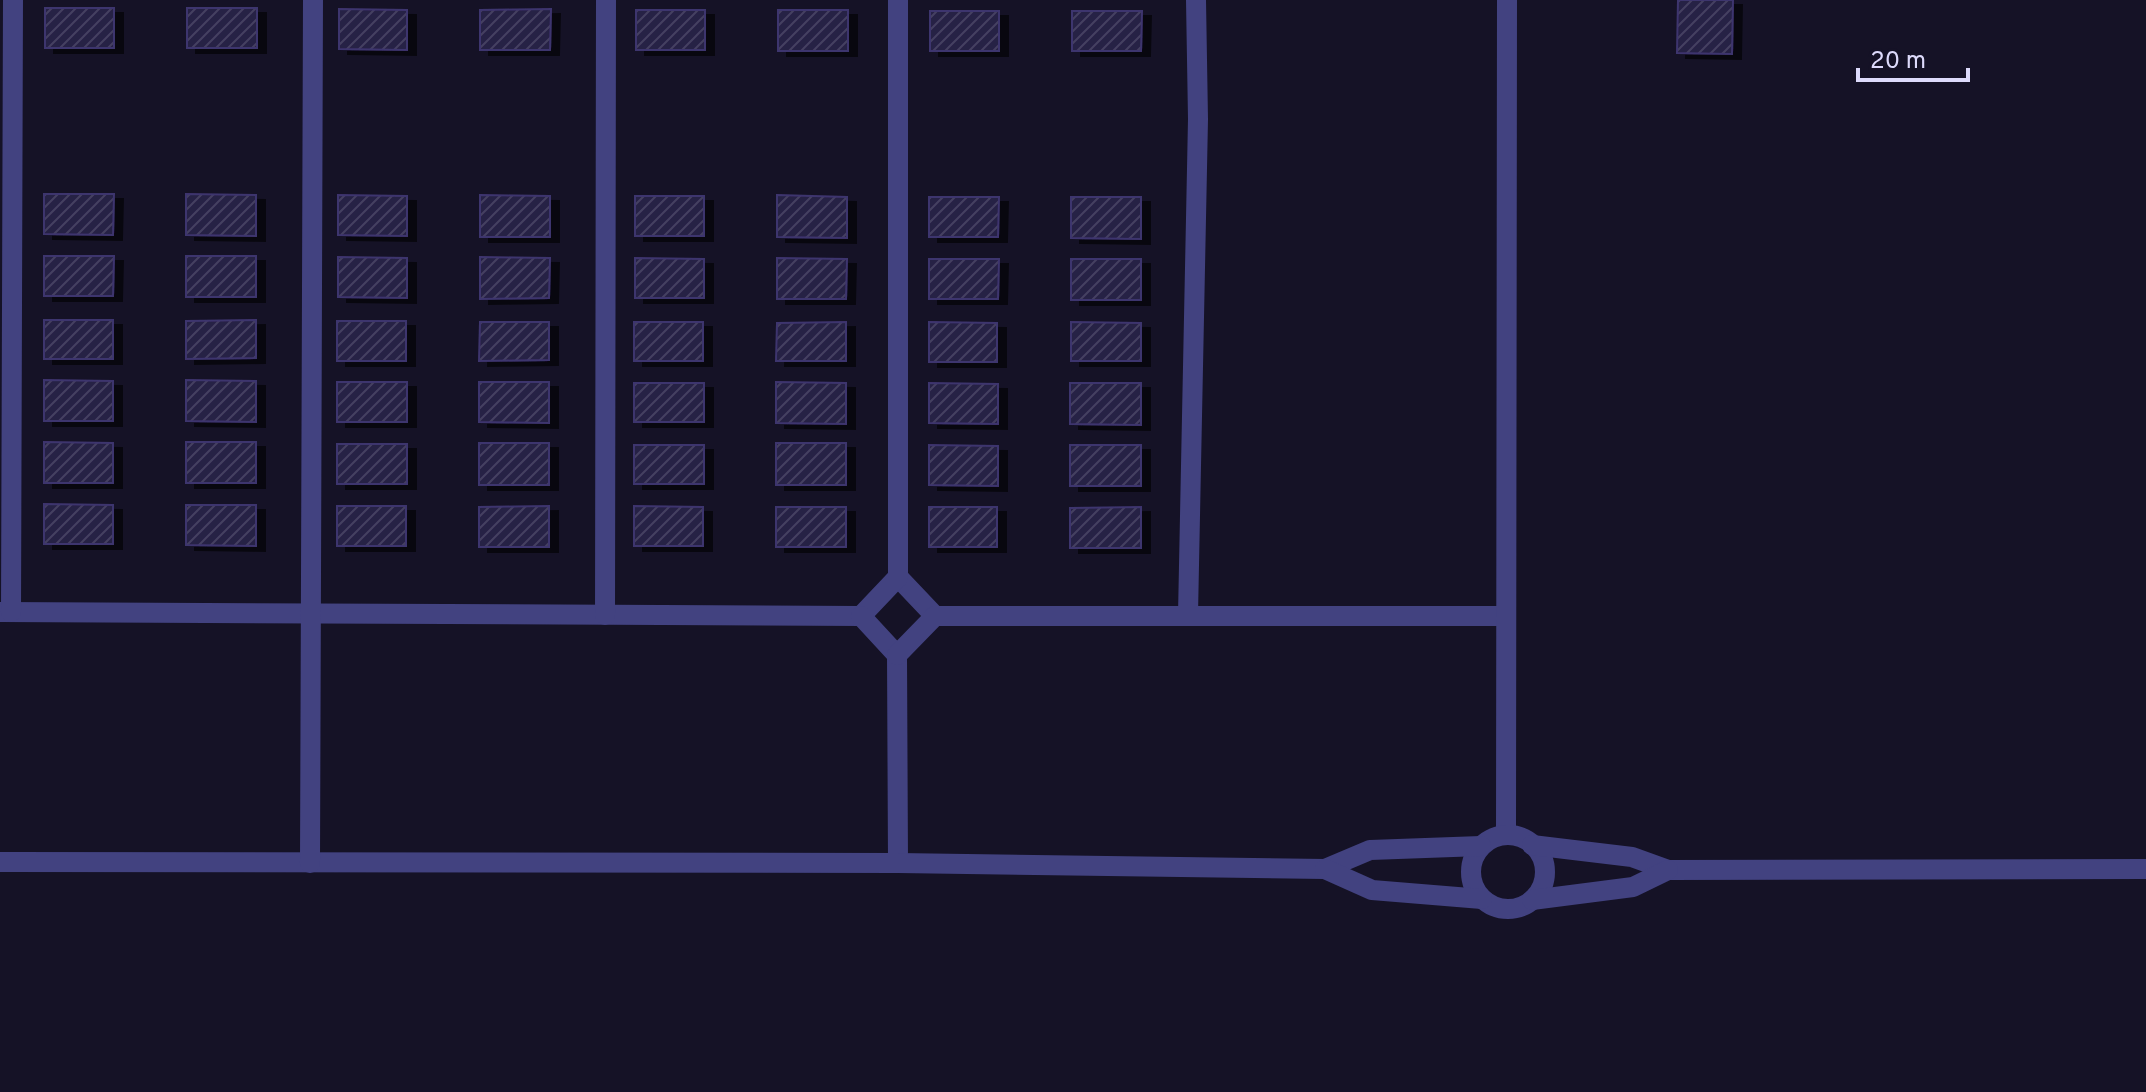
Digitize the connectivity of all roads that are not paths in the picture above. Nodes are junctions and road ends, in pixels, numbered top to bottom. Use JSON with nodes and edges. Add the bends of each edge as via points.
{"nodes":[{"id":1,"x":13,"y":0,"type":"edge"},
{"id":2,"x":313,"y":0,"type":"edge"},
{"id":3,"x":606,"y":0,"type":"edge"},
{"id":4,"x":898,"y":0,"type":"edge"},
{"id":5,"x":1196,"y":0,"type":"edge"},
{"id":6,"x":1507,"y":0,"type":"edge"},
{"id":7,"x":898,"y":577,"type":"junction"},
{"id":8,"x":5,"y":612,"type":"edge"},
{"id":9,"x":310,"y":614,"type":"junction"},
{"id":10,"x":605,"y":615,"type":"junction"},
{"id":11,"x":1188,"y":615,"type":"junction"},
{"id":12,"x":861,"y":616,"type":"junction"},
{"id":13,"x":935,"y":616,"type":"junction"},
{"id":14,"x":1506,"y":616,"type":"junction"},
{"id":15,"x":897,"y":655,"type":"junction"},
{"id":16,"x":1506,"y":834,"type":"junction"},
{"id":17,"x":1532,"y":845,"type":"junction"},
{"id":18,"x":1481,"y":846,"type":"junction"},
{"id":19,"x":0,"y":862,"type":"edge"},
{"id":20,"x":310,"y":863,"type":"junction"},
{"id":21,"x":898,"y":863,"type":"junction"},
{"id":22,"x":1325,"y":869,"type":"junction"},
{"id":23,"x":2146,"y":869,"type":"edge"},
{"id":24,"x":1668,"y":870,"type":"junction"},
{"id":25,"x":1482,"y":899,"type":"junction"},
{"id":26,"x":1532,"y":900,"type":"junction"}],
"edges":[{"from":1,"to":8,"type":"street"},
{"from":2,"to":9,"type":"street"},
{"from":3,"to":10,"type":"street"},
{"from":4,"to":7,"type":"street"},
{"from":5,"to":11,"type":"street"},
{"from":6,"to":14,"type":"street"},
{"from":7,"to":12,"type":"street"},
{"from":7,"to":13,"type":"street"},
{"from":8,"to":9,"type":"street"},
{"from":9,"to":10,"type":"street"},
{"from":9,"to":20,"type":"street"},
{"from":10,"to":12,"type":"street"},
{"from":11,"to":13,"type":"street"},
{"from":11,"to":14,"type":"street"},
{"from":12,"to":15,"type":"street"},
{"from":13,"to":15,"type":"street"},
{"from":14,"to":16,"type":"street"},
{"from":15,"to":21,"type":"street"},
{"from":16,"to":17,"type":"street"},
{"from":16,"to":18,"type":"street"},
{"from":17,"to":24,"type":"street","via":[[1632,857]]},
{"from":17,"to":26,"type":"street","via":[[1540,854],[1544,878]]},
{"from":18,"to":22,"type":"street","via":[[1370,850]]},
{"from":18,"to":25,"type":"street","via":[[1471,873]]},
{"from":19,"to":20,"type":"street"},
{"from":20,"to":21,"type":"street"},
{"from":21,"to":22,"type":"street"},
{"from":22,"to":25,"type":"street","via":[[1372,890]]},
{"from":23,"to":24,"type":"street"},
{"from":24,"to":26,"type":"street","via":[[1633,887]]},
{"from":25,"to":26,"type":"street","via":[[1507,909]]}]}
